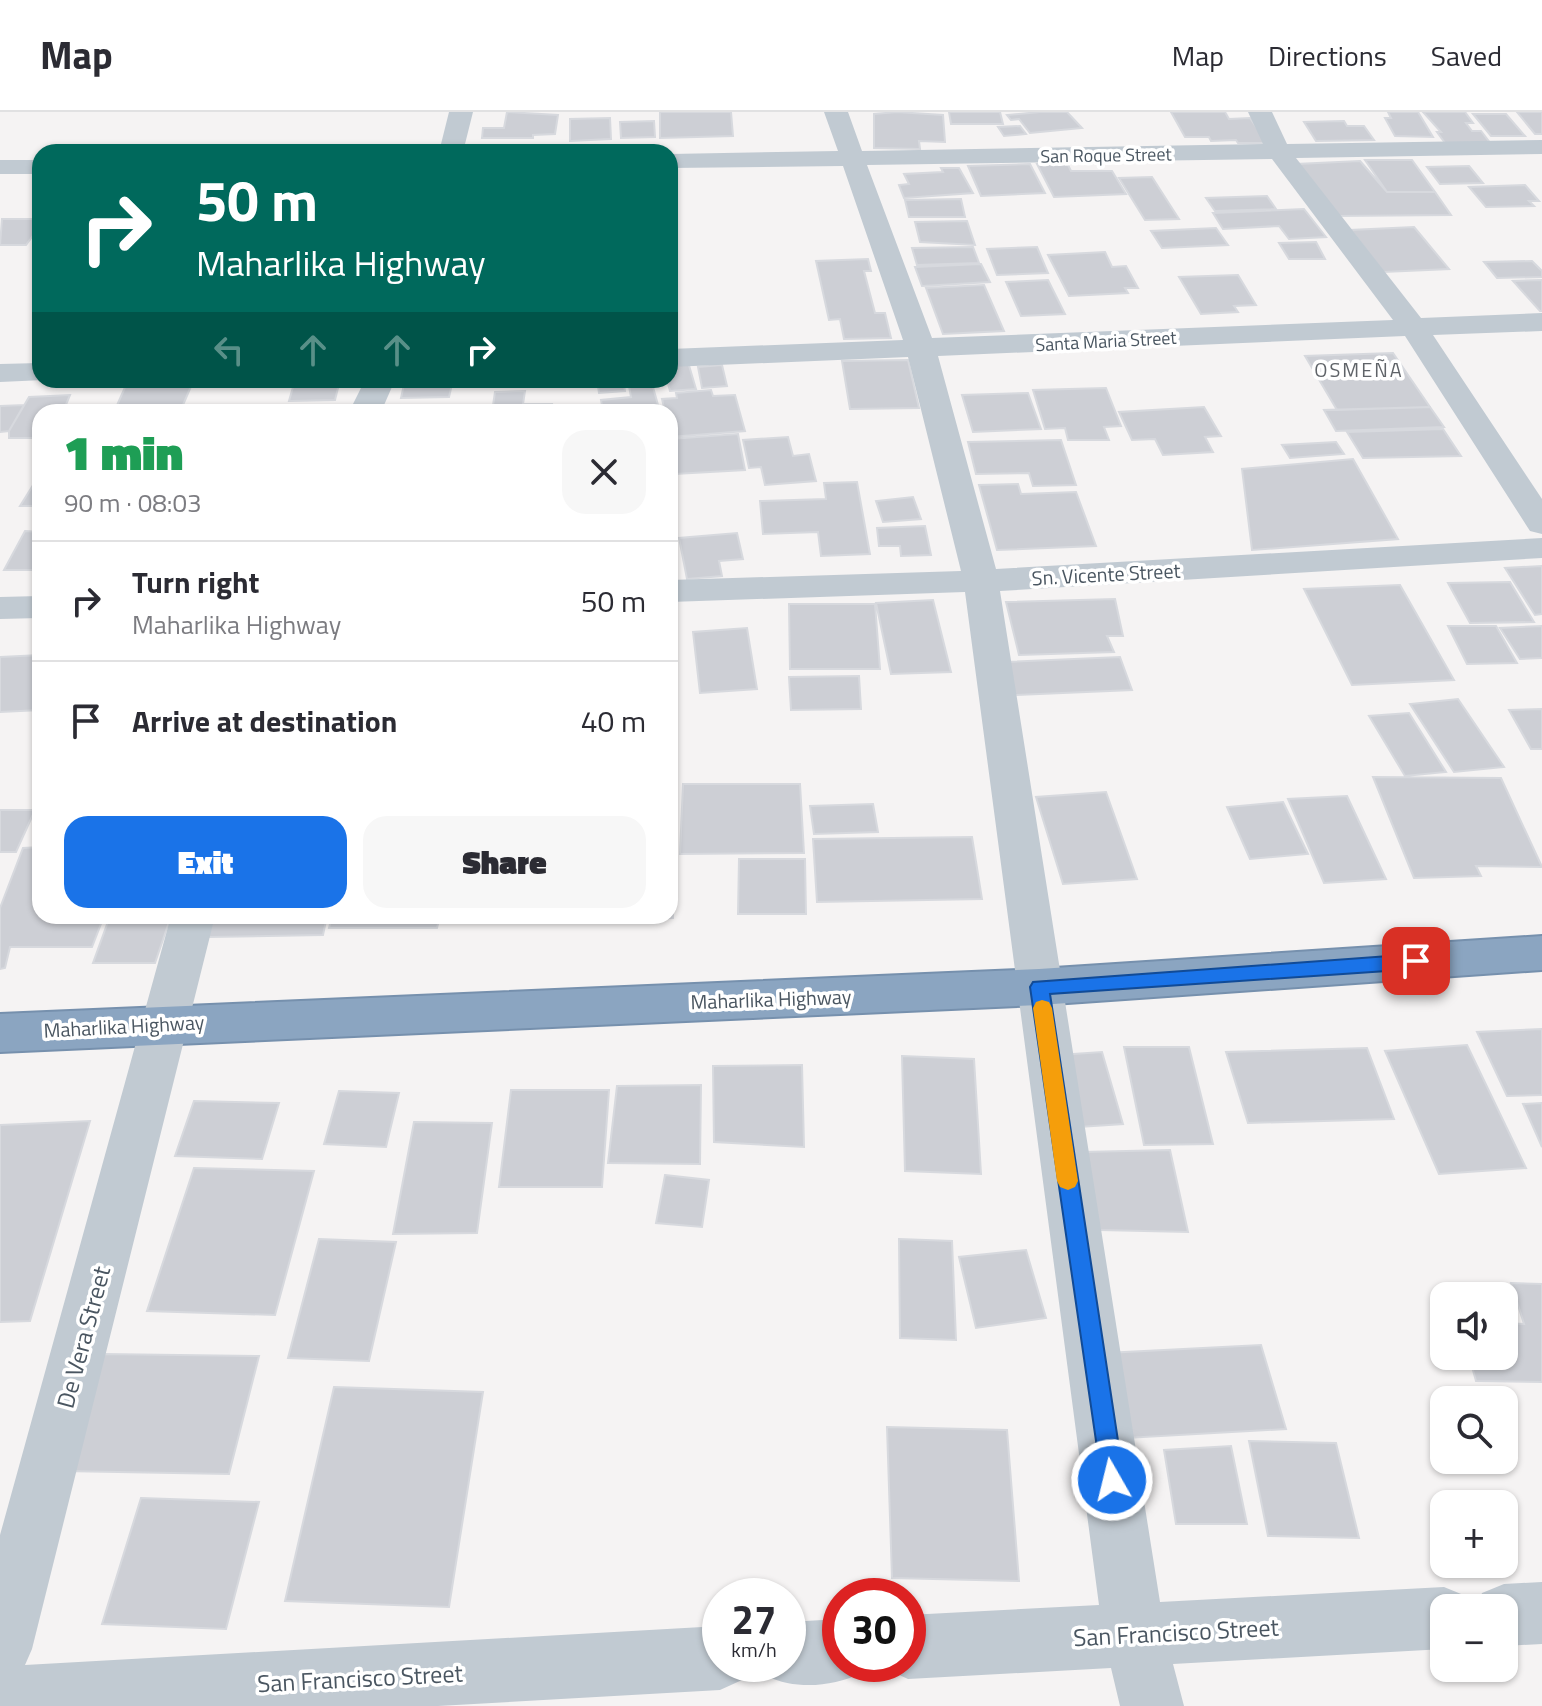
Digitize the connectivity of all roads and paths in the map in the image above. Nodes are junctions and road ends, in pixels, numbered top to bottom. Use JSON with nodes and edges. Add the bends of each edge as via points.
{"nodes":[{"id":1,"x":461,"y":112,"type":"edge"},
{"id":2,"x":836,"y":112,"type":"edge"},
{"id":3,"x":1260,"y":112,"type":"edge"},
{"id":4,"x":453,"y":144,"type":"edge"},
{"id":5,"x":1542,"y":147,"type":"edge"},
{"id":6,"x":1279,"y":152,"type":"junction"},
{"id":7,"x":856,"y":160,"type":"junction"},
{"id":8,"x":678,"y":161,"type":"edge"},
{"id":9,"x":0,"y":167,"type":"edge"},
{"id":10,"x":32,"y":167,"type":"edge"},
{"id":11,"x":1542,"y":322,"type":"edge"},
{"id":12,"x":1413,"y":327,"type":"junction"},
{"id":13,"x":921,"y":349,"type":"junction"},
{"id":14,"x":678,"y":358,"type":"edge"},
{"id":15,"x":32,"y":372,"type":"edge"},
{"id":16,"x":0,"y":373,"type":"edge"},
{"id":17,"x":1542,"y":524,"type":"edge"},
{"id":18,"x":1542,"y":548,"type":"edge"},
{"id":19,"x":981,"y":581,"type":"junction"},
{"id":20,"x":678,"y":591,"type":"edge"},
{"id":21,"x":32,"y":607,"type":"edge"},
{"id":22,"x":0,"y":608,"type":"edge"},
{"id":23,"x":191,"y":924,"type":"edge"},
{"id":24,"x":1542,"y":953,"type":"edge"},
{"id":25,"x":1039,"y":987,"type":"junction"},
{"id":26,"x":165,"y":1024,"type":"junction"},
{"id":27,"x":0,"y":1033,"type":"edge"},
{"id":28,"x":1542,"y":1613,"type":"edge"},
{"id":29,"x":1518,"y":1614,"type":"edge"},
{"id":30,"x":1430,"y":1619,"type":"edge"},
{"id":31,"x":1134,"y":1634,"type":"junction"},
{"id":32,"x":926,"y":1646,"type":"edge"},
{"id":33,"x":0,"y":1649,"type":"edge"},
{"id":34,"x":702,"y":1659,"type":"edge"},
{"id":35,"x":0,"y":1699,"type":"edge"},
{"id":36,"x":1152,"y":1706,"type":"edge"}],
"edges":[{"from":1,"to":4,"type":"street"},
{"from":2,"to":7,"type":"street"},
{"from":3,"to":6,"type":"street"},
{"from":5,"to":6,"type":"street","name":"San Roque Street"},
{"from":6,"to":7,"type":"street","name":"San Roque Street"},
{"from":6,"to":12,"type":"street"},
{"from":7,"to":8,"type":"street","name":"San Roque Street"},
{"from":7,"to":13,"type":"street"},
{"from":9,"to":10,"type":"street"},
{"from":11,"to":12,"type":"street","name":"Santa Maria Street"},
{"from":12,"to":13,"type":"street","name":"Santa Maria Street"},
{"from":12,"to":17,"type":"street"},
{"from":13,"to":14,"type":"street","name":"Santa Maria Street"},
{"from":13,"to":19,"type":"street"},
{"from":15,"to":16,"type":"street"},
{"from":18,"to":19,"type":"street","name":"Sn. Vicente Street"},
{"from":19,"to":20,"type":"street","name":"Sn. Vicente Street"},
{"from":19,"to":25,"type":"street"},
{"from":21,"to":22,"type":"street"},
{"from":23,"to":26,"type":"street","name":"De Vera Street"},
{"from":24,"to":25,"type":"highway","name":"Maharlika Highway"},
{"from":25,"to":26,"type":"highway","name":"Maharlika Highway"},
{"from":25,"to":31,"type":"street"},
{"from":26,"to":27,"type":"highway","name":"Maharlika Highway"},
{"from":26,"to":33,"type":"street","name":"De Vera Street"},
{"from":28,"to":29,"type":"street"},
{"from":30,"to":31,"type":"street","name":"San Francisco Street"},
{"from":31,"to":32,"type":"street","name":"San Francisco Street"},
{"from":31,"to":36,"type":"street"},
{"from":34,"to":35,"type":"street","name":"San Francisco Street"}]}
